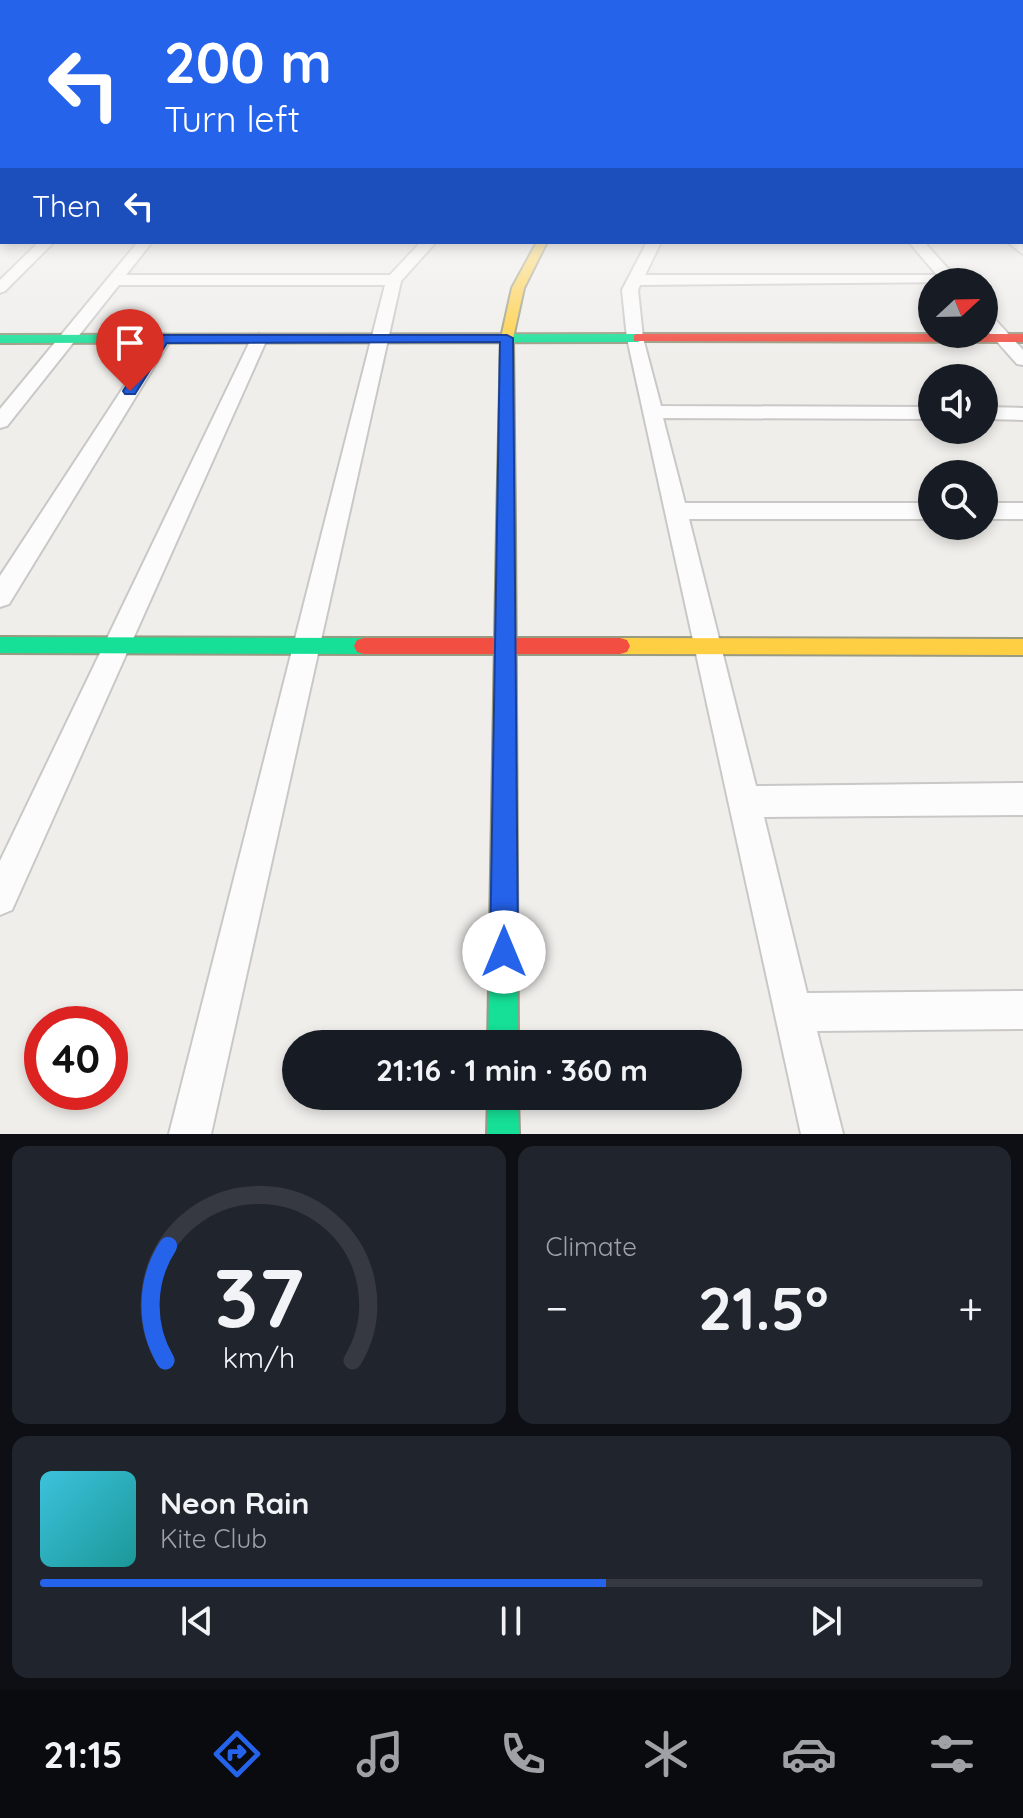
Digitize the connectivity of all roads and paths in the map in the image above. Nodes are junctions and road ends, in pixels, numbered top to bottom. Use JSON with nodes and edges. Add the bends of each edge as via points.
{"nodes":[{"id":1,"x":35,"y":254,"type":"edge"},
{"id":2,"x":135,"y":254,"type":"edge"},
{"id":3,"x":418,"y":254,"type":"edge"},
{"id":4,"x":534,"y":254,"type":"edge"},
{"id":5,"x":648,"y":254,"type":"edge"},
{"id":6,"x":114,"y":280,"type":"junction"},
{"id":7,"x":394,"y":280,"type":"junction"},
{"id":8,"x":634,"y":280,"type":"junction"},
{"id":9,"x":918,"y":281,"type":"edge"},
{"id":10,"x":0,"y":288,"type":"edge"},
{"id":11,"x":998,"y":332,"type":"edge"},
{"id":12,"x":379,"y":338,"type":"junction"},
{"id":13,"x":507,"y":338,"type":"junction"},
{"id":14,"x":635,"y":338,"type":"junction"},
{"id":15,"x":1003,"y":338,"type":"junction"},
{"id":16,"x":1023,"y":338,"type":"edge"},
{"id":17,"x":0,"y":339,"type":"edge"},
{"id":18,"x":67,"y":339,"type":"junction"},
{"id":19,"x":163,"y":339,"type":"junction"},
{"id":20,"x":259,"y":339,"type":"junction"},
{"id":21,"x":1023,"y":360,"type":"edge"},
{"id":22,"x":653,"y":412,"type":"junction"},
{"id":23,"x":918,"y":413,"type":"edge"},
{"id":24,"x":998,"y":413,"type":"edge"},
{"id":25,"x":1023,"y":414,"type":"edge"},
{"id":26,"x":0,"y":422,"type":"edge"},
{"id":27,"x":676,"y":511,"type":"junction"},
{"id":28,"x":918,"y":511,"type":"edge"},
{"id":29,"x":998,"y":511,"type":"edge"},
{"id":30,"x":1023,"y":511,"type":"edge"},
{"id":31,"x":0,"y":597,"type":"edge"},
{"id":32,"x":0,"y":645,"type":"edge"},
{"id":33,"x":117,"y":645,"type":"junction"},
{"id":34,"x":308,"y":645,"type":"junction"},
{"id":35,"x":506,"y":645,"type":"junction"},
{"id":36,"x":706,"y":646,"type":"junction"},
{"id":37,"x":1023,"y":647,"type":"edge"},
{"id":38,"x":1023,"y":799,"type":"edge"},
{"id":39,"x":744,"y":802,"type":"junction"},
{"id":40,"x":0,"y":898,"type":"edge"},
{"id":41,"x":1023,"y":1010,"type":"edge"},
{"id":42,"x":794,"y":1012,"type":"junction"},
{"id":43,"x":503,"y":1030,"type":"edge"},
{"id":44,"x":503,"y":1110,"type":"edge"},
{"id":45,"x":190,"y":1134,"type":"edge"},
{"id":46,"x":503,"y":1134,"type":"edge"},
{"id":47,"x":822,"y":1134,"type":"edge"}],
"edges":[{"from":1,"to":10,"type":"street"},
{"from":2,"to":6,"type":"street"},
{"from":3,"to":7,"type":"street"},
{"from":4,"to":13,"type":"street","via":[[512,301]]},
{"from":5,"to":8,"type":"street"},
{"from":6,"to":7,"type":"street"},
{"from":6,"to":18,"type":"street"},
{"from":7,"to":12,"type":"street"},
{"from":8,"to":9,"type":"street"},
{"from":8,"to":14,"type":"street","via":[[628,301]]},
{"from":11,"to":15,"type":"street"},
{"from":12,"to":13,"type":"street"},
{"from":12,"to":20,"type":"street"},
{"from":12,"to":34,"type":"street"},
{"from":13,"to":14,"type":"street"},
{"from":13,"to":35,"type":"street"},
{"from":14,"to":15,"type":"street"},
{"from":14,"to":22,"type":"street"},
{"from":15,"to":16,"type":"street"},
{"from":15,"to":21,"type":"street"},
{"from":17,"to":18,"type":"street"},
{"from":18,"to":19,"type":"street"},
{"from":18,"to":26,"type":"street"},
{"from":19,"to":20,"type":"street"},
{"from":19,"to":31,"type":"street"},
{"from":20,"to":33,"type":"street"},
{"from":22,"to":23,"type":"street"},
{"from":22,"to":27,"type":"street"},
{"from":24,"to":25,"type":"street"},
{"from":27,"to":28,"type":"street"},
{"from":27,"to":36,"type":"street"},
{"from":29,"to":30,"type":"street"},
{"from":32,"to":33,"type":"street"},
{"from":33,"to":34,"type":"street"},
{"from":33,"to":40,"type":"street"},
{"from":34,"to":35,"type":"street"},
{"from":34,"to":45,"type":"street"},
{"from":35,"to":36,"type":"street"},
{"from":35,"to":43,"type":"street"},
{"from":36,"to":37,"type":"street"},
{"from":36,"to":39,"type":"street"},
{"from":38,"to":39,"type":"street"},
{"from":39,"to":42,"type":"street"},
{"from":41,"to":42,"type":"street"},
{"from":42,"to":47,"type":"street"},
{"from":44,"to":46,"type":"street"}]}
